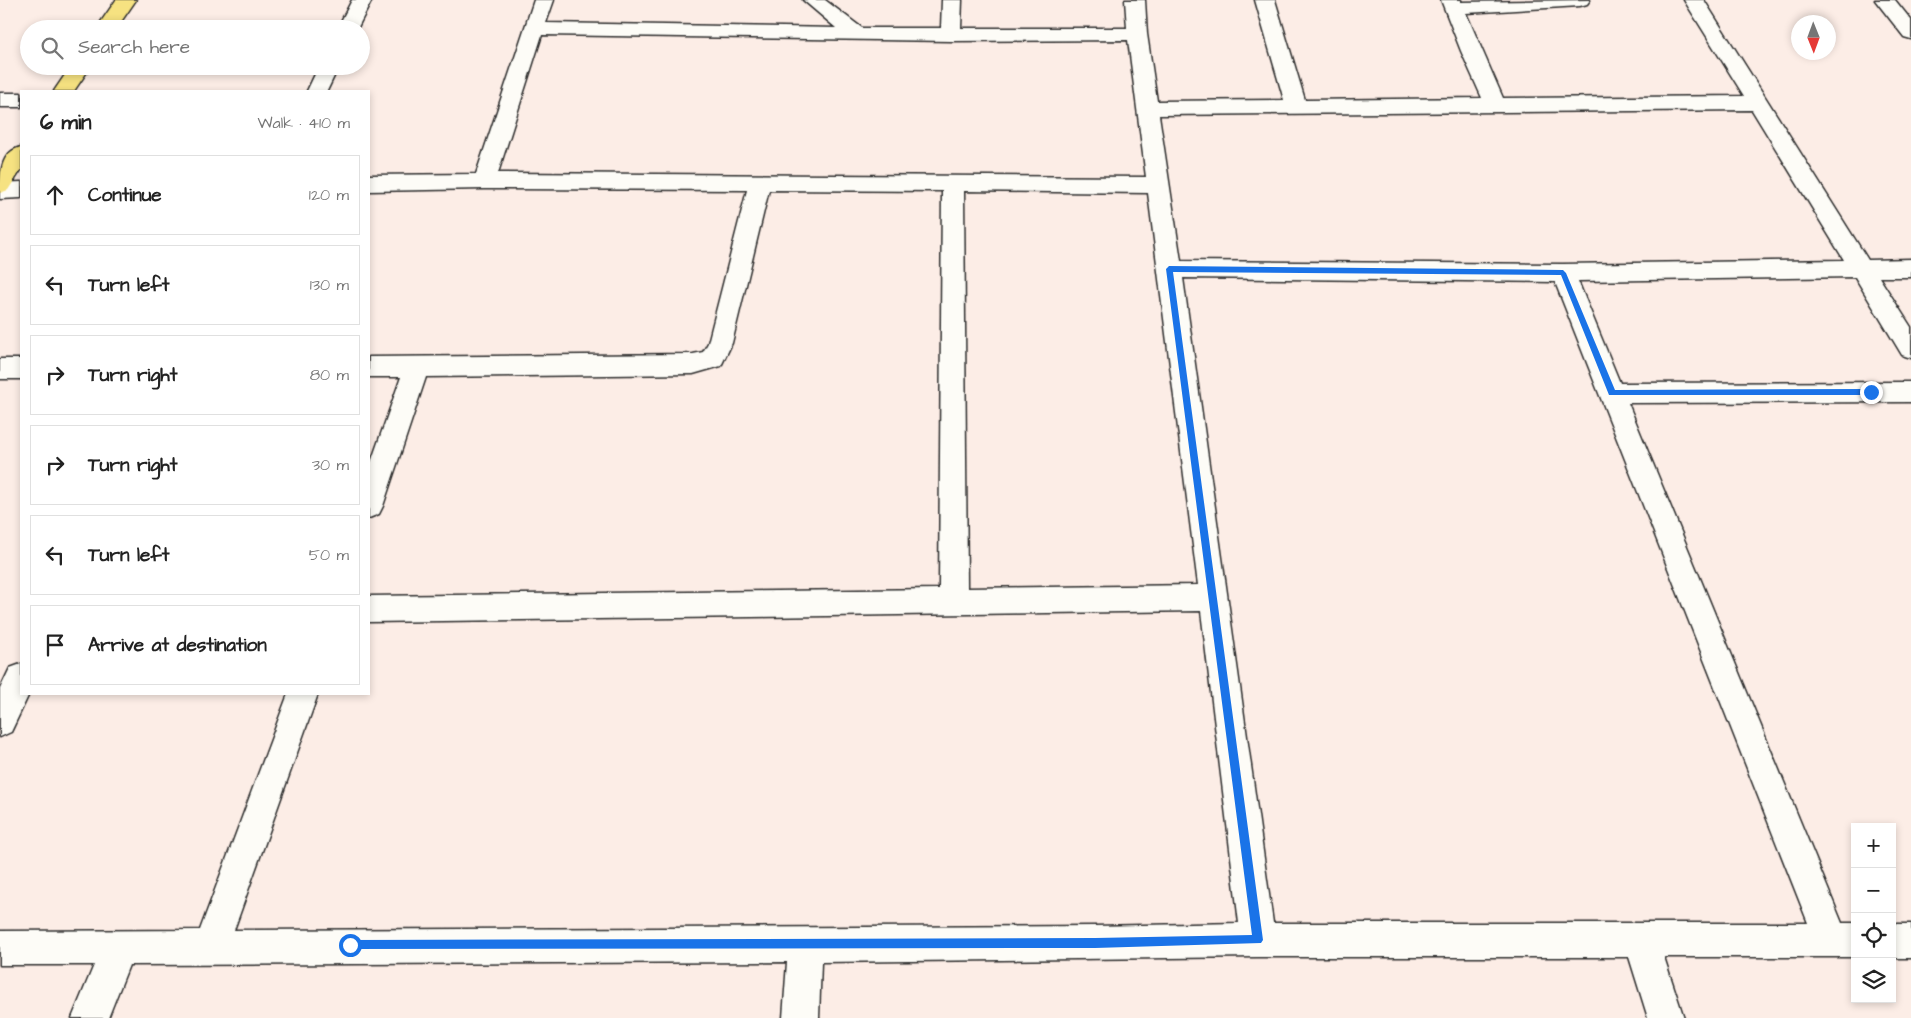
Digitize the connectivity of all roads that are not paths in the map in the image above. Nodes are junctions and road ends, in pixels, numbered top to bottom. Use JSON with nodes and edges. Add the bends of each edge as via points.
{"nodes":[{"id":1,"x":126,"y":0,"type":"edge"},
{"id":2,"x":362,"y":0,"type":"edge"},
{"id":3,"x":544,"y":0,"type":"edge"},
{"id":4,"x":812,"y":0,"type":"edge"},
{"id":5,"x":952,"y":0,"type":"edge"},
{"id":6,"x":1135,"y":0,"type":"edge"},
{"id":7,"x":1265,"y":0,"type":"edge"},
{"id":8,"x":1580,"y":0,"type":"edge"},
{"id":9,"x":1694,"y":0,"type":"edge"},
{"id":10,"x":1885,"y":0,"type":"edge"},
{"id":11,"x":1453,"y":4,"type":"edge"},
{"id":12,"x":112,"y":20,"type":"edge"},
{"id":13,"x":352,"y":20,"type":"edge"},
{"id":14,"x":534,"y":29,"type":"junction"},
{"id":15,"x":1911,"y":33,"type":"edge"},
{"id":16,"x":858,"y":34,"type":"junction"},
{"id":17,"x":1137,"y":34,"type":"junction"},
{"id":18,"x":951,"y":35,"type":"junction"},
{"id":19,"x":75,"y":75,"type":"edge"},
{"id":20,"x":325,"y":75,"type":"edge"},
{"id":21,"x":65,"y":90,"type":"edge"},
{"id":22,"x":317,"y":90,"type":"edge"},
{"id":23,"x":0,"y":100,"type":"edge"},
{"id":24,"x":20,"y":100,"type":"edge"},
{"id":25,"x":1758,"y":103,"type":"junction"},
{"id":26,"x":1496,"y":105,"type":"junction"},
{"id":27,"x":1296,"y":106,"type":"junction"},
{"id":28,"x":1148,"y":108,"type":"junction"},
{"id":29,"x":20,"y":155,"type":"edge"},
{"id":30,"x":485,"y":180,"type":"junction"},
{"id":31,"x":370,"y":183,"type":"edge"},
{"id":32,"x":760,"y":183,"type":"junction"},
{"id":33,"x":952,"y":184,"type":"junction"},
{"id":34,"x":1158,"y":184,"type":"junction"},
{"id":35,"x":0,"y":185,"type":"edge"},
{"id":36,"x":20,"y":190,"type":"edge"},
{"id":37,"x":0,"y":191,"type":"edge"},
{"id":38,"x":1911,"y":268,"type":"edge"},
{"id":39,"x":1169,"y":269,"type":"junction"},
{"id":40,"x":1861,"y":269,"type":"junction"},
{"id":41,"x":1563,"y":273,"type":"junction"},
{"id":42,"x":1911,"y":348,"type":"edge"},
{"id":43,"x":370,"y":367,"type":"edge"},
{"id":44,"x":417,"y":367,"type":"junction"},
{"id":45,"x":0,"y":369,"type":"edge"},
{"id":46,"x":20,"y":369,"type":"edge"},
{"id":47,"x":1911,"y":392,"type":"edge"},
{"id":48,"x":1612,"y":393,"type":"junction"},
{"id":49,"x":370,"y":503,"type":"edge"},
{"id":50,"x":1214,"y":598,"type":"junction"},
{"id":51,"x":953,"y":602,"type":"junction"},
{"id":52,"x":370,"y":610,"type":"edge"},
{"id":53,"x":20,"y":680,"type":"edge"},
{"id":54,"x":303,"y":695,"type":"edge"},
{"id":55,"x":0,"y":722,"type":"edge"},
{"id":56,"x":1258,"y":940,"type":"junction"},
{"id":57,"x":1641,"y":940,"type":"junction"},
{"id":58,"x":1844,"y":940,"type":"edge"},
{"id":59,"x":1896,"y":941,"type":"edge"},
{"id":60,"x":1911,"y":941,"type":"edge"},
{"id":61,"x":805,"y":944,"type":"junction"},
{"id":62,"x":211,"y":946,"type":"junction"},
{"id":63,"x":0,"y":948,"type":"edge"},
{"id":64,"x":118,"y":948,"type":"junction"},
{"id":65,"x":90,"y":1018,"type":"edge"},
{"id":66,"x":801,"y":1018,"type":"edge"},
{"id":67,"x":1666,"y":1018,"type":"edge"}],
"edges":[{"from":1,"to":12,"type":"highway"},
{"from":2,"to":13,"type":"street"},
{"from":3,"to":14,"type":"street"},
{"from":4,"to":16,"type":"street"},
{"from":5,"to":18,"type":"street"},
{"from":6,"to":17,"type":"street"},
{"from":7,"to":27,"type":"street"},
{"from":8,"to":11,"type":"street"},
{"from":9,"to":25,"type":"street"},
{"from":10,"to":15,"type":"street"},
{"from":11,"to":26,"type":"street"},
{"from":14,"to":16,"type":"street"},
{"from":14,"to":30,"type":"street"},
{"from":16,"to":18,"type":"street"},
{"from":17,"to":18,"type":"street"},
{"from":17,"to":28,"type":"street"},
{"from":19,"to":21,"type":"highway"},
{"from":20,"to":22,"type":"street"},
{"from":23,"to":24,"type":"street"},
{"from":25,"to":26,"type":"street"},
{"from":25,"to":40,"type":"street"},
{"from":26,"to":27,"type":"street"},
{"from":27,"to":28,"type":"street"},
{"from":28,"to":34,"type":"street"},
{"from":29,"to":35,"type":"highway"},
{"from":30,"to":31,"type":"street"},
{"from":30,"to":32,"type":"street"},
{"from":32,"to":33,"type":"street"},
{"from":32,"to":44,"type":"street","via":[[720,343],[712,359],[693,364]]},
{"from":33,"to":34,"type":"street"},
{"from":33,"to":51,"type":"street"},
{"from":34,"to":39,"type":"street"},
{"from":36,"to":37,"type":"street"},
{"from":38,"to":40,"type":"street"},
{"from":39,"to":41,"type":"street"},
{"from":39,"to":50,"type":"street"},
{"from":40,"to":41,"type":"street"},
{"from":40,"to":42,"type":"street"},
{"from":41,"to":48,"type":"street"},
{"from":43,"to":44,"type":"street"},
{"from":44,"to":49,"type":"street"},
{"from":45,"to":46,"type":"street"},
{"from":47,"to":48,"type":"street"},
{"from":48,"to":58,"type":"street"},
{"from":50,"to":51,"type":"street"},
{"from":50,"to":56,"type":"street"},
{"from":51,"to":52,"type":"street"},
{"from":53,"to":55,"type":"street"},
{"from":54,"to":62,"type":"street"},
{"from":56,"to":57,"type":"street"},
{"from":56,"to":61,"type":"street"},
{"from":57,"to":58,"type":"street"},
{"from":57,"to":67,"type":"street"},
{"from":59,"to":60,"type":"street"},
{"from":61,"to":62,"type":"street"},
{"from":61,"to":66,"type":"street"},
{"from":62,"to":64,"type":"street"},
{"from":63,"to":64,"type":"street"},
{"from":64,"to":65,"type":"street"}]}
